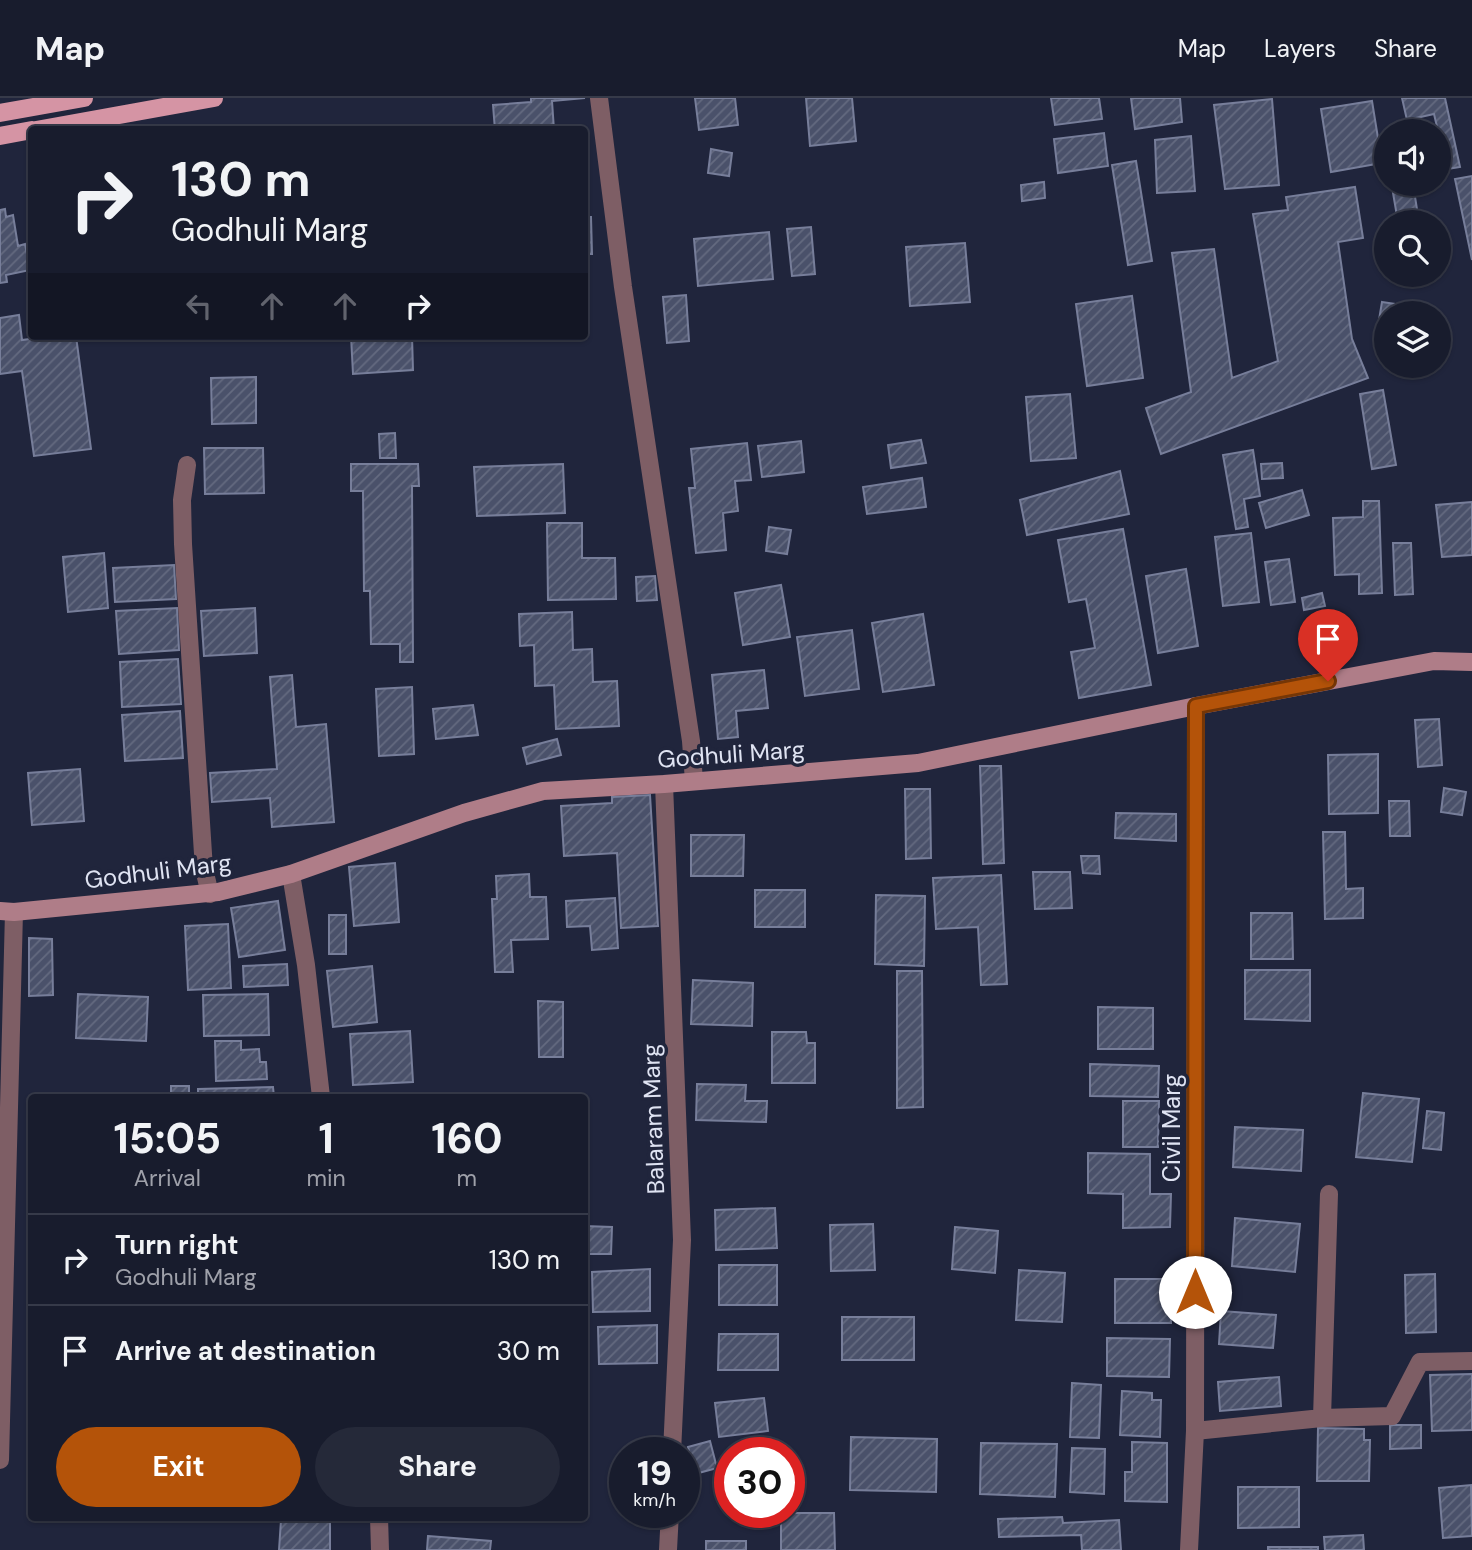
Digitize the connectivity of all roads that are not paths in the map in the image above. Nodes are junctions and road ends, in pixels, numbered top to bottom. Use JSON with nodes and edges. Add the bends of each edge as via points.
{"nodes":[{"id":1,"x":84,"y":98,"type":"edge"},
{"id":2,"x":214,"y":98,"type":"edge"},
{"id":3,"x":599,"y":98,"type":"edge"},
{"id":4,"x":160,"y":103,"type":"edge"},
{"id":5,"x":0,"y":113,"type":"edge"},
{"id":6,"x":53,"y":126,"type":"edge"},
{"id":7,"x":28,"y":131,"type":"edge"},
{"id":8,"x":0,"y":136,"type":"edge"},
{"id":9,"x":187,"y":465,"type":"dead end"},
{"id":10,"x":1472,"y":662,"type":"edge"},
{"id":11,"x":1196,"y":706,"type":"junction"},
{"id":12,"x":694,"y":781,"type":"junction"},
{"id":13,"x":664,"y":784,"type":"junction"},
{"id":14,"x":291,"y":874,"type":"junction"},
{"id":15,"x":210,"y":894,"type":"junction"},
{"id":16,"x":7,"y":912,"type":"edge"},
{"id":17,"x":321,"y":1094,"type":"edge"},
{"id":18,"x":1329,"y":1194,"type":"dead end"},
{"id":19,"x":1,"y":1316,"type":"edge"},
{"id":20,"x":1472,"y":1361,"type":"edge"},
{"id":21,"x":1322,"y":1418,"type":"junction"},
{"id":22,"x":1195,"y":1431,"type":"junction"},
{"id":23,"x":673,"y":1437,"type":"edge"},
{"id":24,"x":0,"y":1460,"type":"edge"},
{"id":25,"x":379,"y":1521,"type":"edge"},
{"id":26,"x":669,"y":1528,"type":"edge"},
{"id":27,"x":380,"y":1550,"type":"edge"},
{"id":28,"x":668,"y":1550,"type":"edge"},
{"id":29,"x":1189,"y":1550,"type":"edge"}],
"edges":[{"from":1,"to":5,"type":"main road"},
{"from":2,"to":4,"type":"main road"},
{"from":3,"to":12,"type":"street"},
{"from":4,"to":6,"type":"main road"},
{"from":7,"to":8,"type":"main road"},
{"from":9,"to":15,"type":"street","via":[[183,544],[204,869]]},
{"from":10,"to":11,"type":"main road","name":"Godhuli Marg","via":[[1434,661]]},
{"from":11,"to":12,"type":"main road","name":"Godhuli Marg","via":[[918,763]]},
{"from":11,"to":22,"type":"street","name":"Civil Marg"},
{"from":12,"to":13,"type":"main road","name":"Godhuli Marg"},
{"from":13,"to":14,"type":"main road","name":"Godhuli Marg","via":[[543,791],[464,813]]},
{"from":13,"to":23,"type":"street","name":"Balaram Marg","via":[[682,1240]]},
{"from":14,"to":15,"type":"main road","name":"Godhuli Marg"},
{"from":14,"to":17,"type":"street"},
{"from":15,"to":16,"type":"main road","name":"Godhuli Marg"},
{"from":16,"to":19,"type":"street"},
{"from":18,"to":21,"type":"street"},
{"from":19,"to":24,"type":"street"},
{"from":20,"to":21,"type":"street","via":[[1420,1362],[1392,1416]]},
{"from":21,"to":22,"type":"street"},
{"from":22,"to":29,"type":"street","name":"Civil Marg"},
{"from":25,"to":27,"type":"street"},
{"from":26,"to":28,"type":"street"}]}
